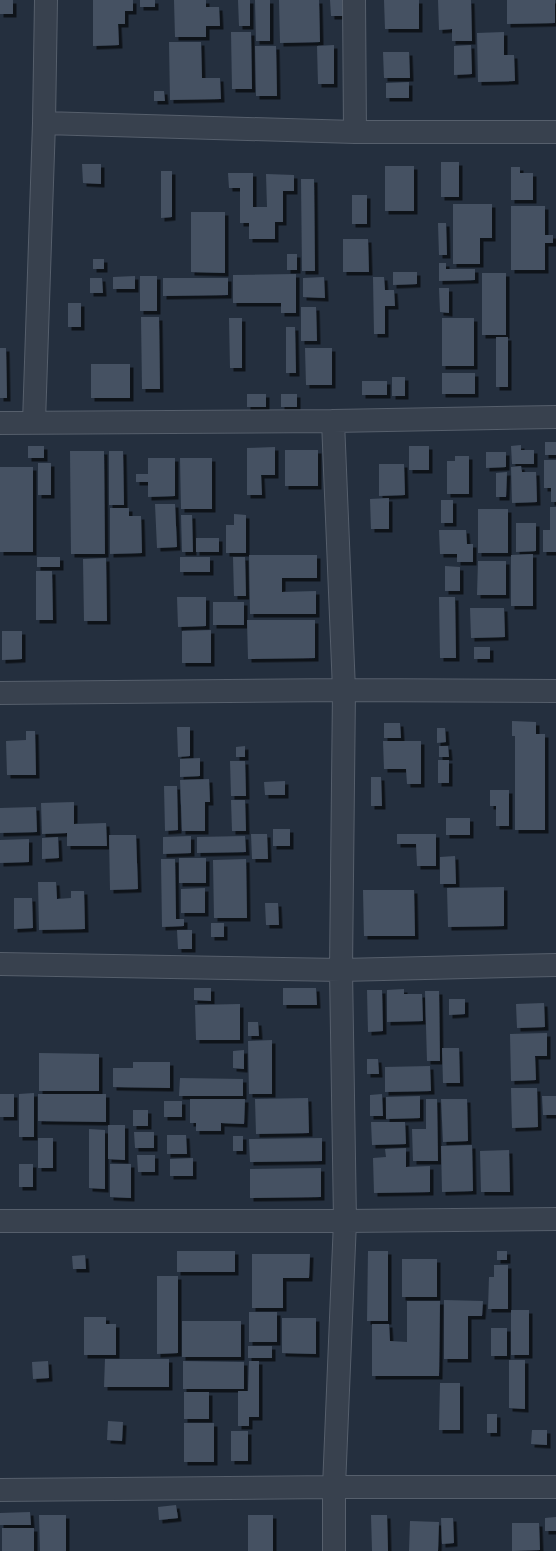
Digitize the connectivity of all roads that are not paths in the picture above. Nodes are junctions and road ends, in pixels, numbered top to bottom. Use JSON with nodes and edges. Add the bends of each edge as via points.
{"nodes":[{"id":1,"x":46,"y":0,"type":"edge"},
{"id":2,"x":354,"y":0,"type":"edge"},
{"id":3,"x":44,"y":123,"type":"junction"},
{"id":4,"x":355,"y":132,"type":"junction"},
{"id":5,"x":556,"y":132,"type":"edge"},
{"id":6,"x":556,"y":417,"type":"edge"},
{"id":7,"x":333,"y":421,"type":"junction"},
{"id":8,"x":0,"y":422,"type":"edge"},
{"id":9,"x":34,"y":422,"type":"junction"},
{"id":10,"x":344,"y":690,"type":"junction"},
{"id":11,"x":556,"y":691,"type":"edge"},
{"id":12,"x":0,"y":694,"type":"edge"},
{"id":13,"x":0,"y":964,"type":"edge"},
{"id":14,"x":556,"y":965,"type":"edge"},
{"id":15,"x":341,"y":970,"type":"junction"},
{"id":16,"x":556,"y":1219,"type":"edge"},
{"id":17,"x":0,"y":1220,"type":"edge"},
{"id":18,"x":345,"y":1221,"type":"junction"},
{"id":19,"x":334,"y":1487,"type":"junction"},
{"id":20,"x":556,"y":1487,"type":"edge"},
{"id":21,"x":0,"y":1490,"type":"edge"},
{"id":22,"x":334,"y":1551,"type":"edge"}],
"edges":[{"from":1,"to":3,"type":"street"},
{"from":2,"to":4,"type":"street"},
{"from":3,"to":4,"type":"street"},
{"from":3,"to":9,"type":"street"},
{"from":4,"to":5,"type":"street"},
{"from":6,"to":7,"type":"street"},
{"from":7,"to":9,"type":"street"},
{"from":7,"to":10,"type":"street"},
{"from":8,"to":9,"type":"street"},
{"from":10,"to":11,"type":"street"},
{"from":10,"to":12,"type":"street"},
{"from":10,"to":15,"type":"street"},
{"from":13,"to":15,"type":"street"},
{"from":14,"to":15,"type":"street"},
{"from":15,"to":18,"type":"street"},
{"from":16,"to":18,"type":"street"},
{"from":17,"to":18,"type":"street"},
{"from":18,"to":19,"type":"street"},
{"from":19,"to":20,"type":"street"},
{"from":19,"to":21,"type":"street"},
{"from":19,"to":22,"type":"street"}]}
